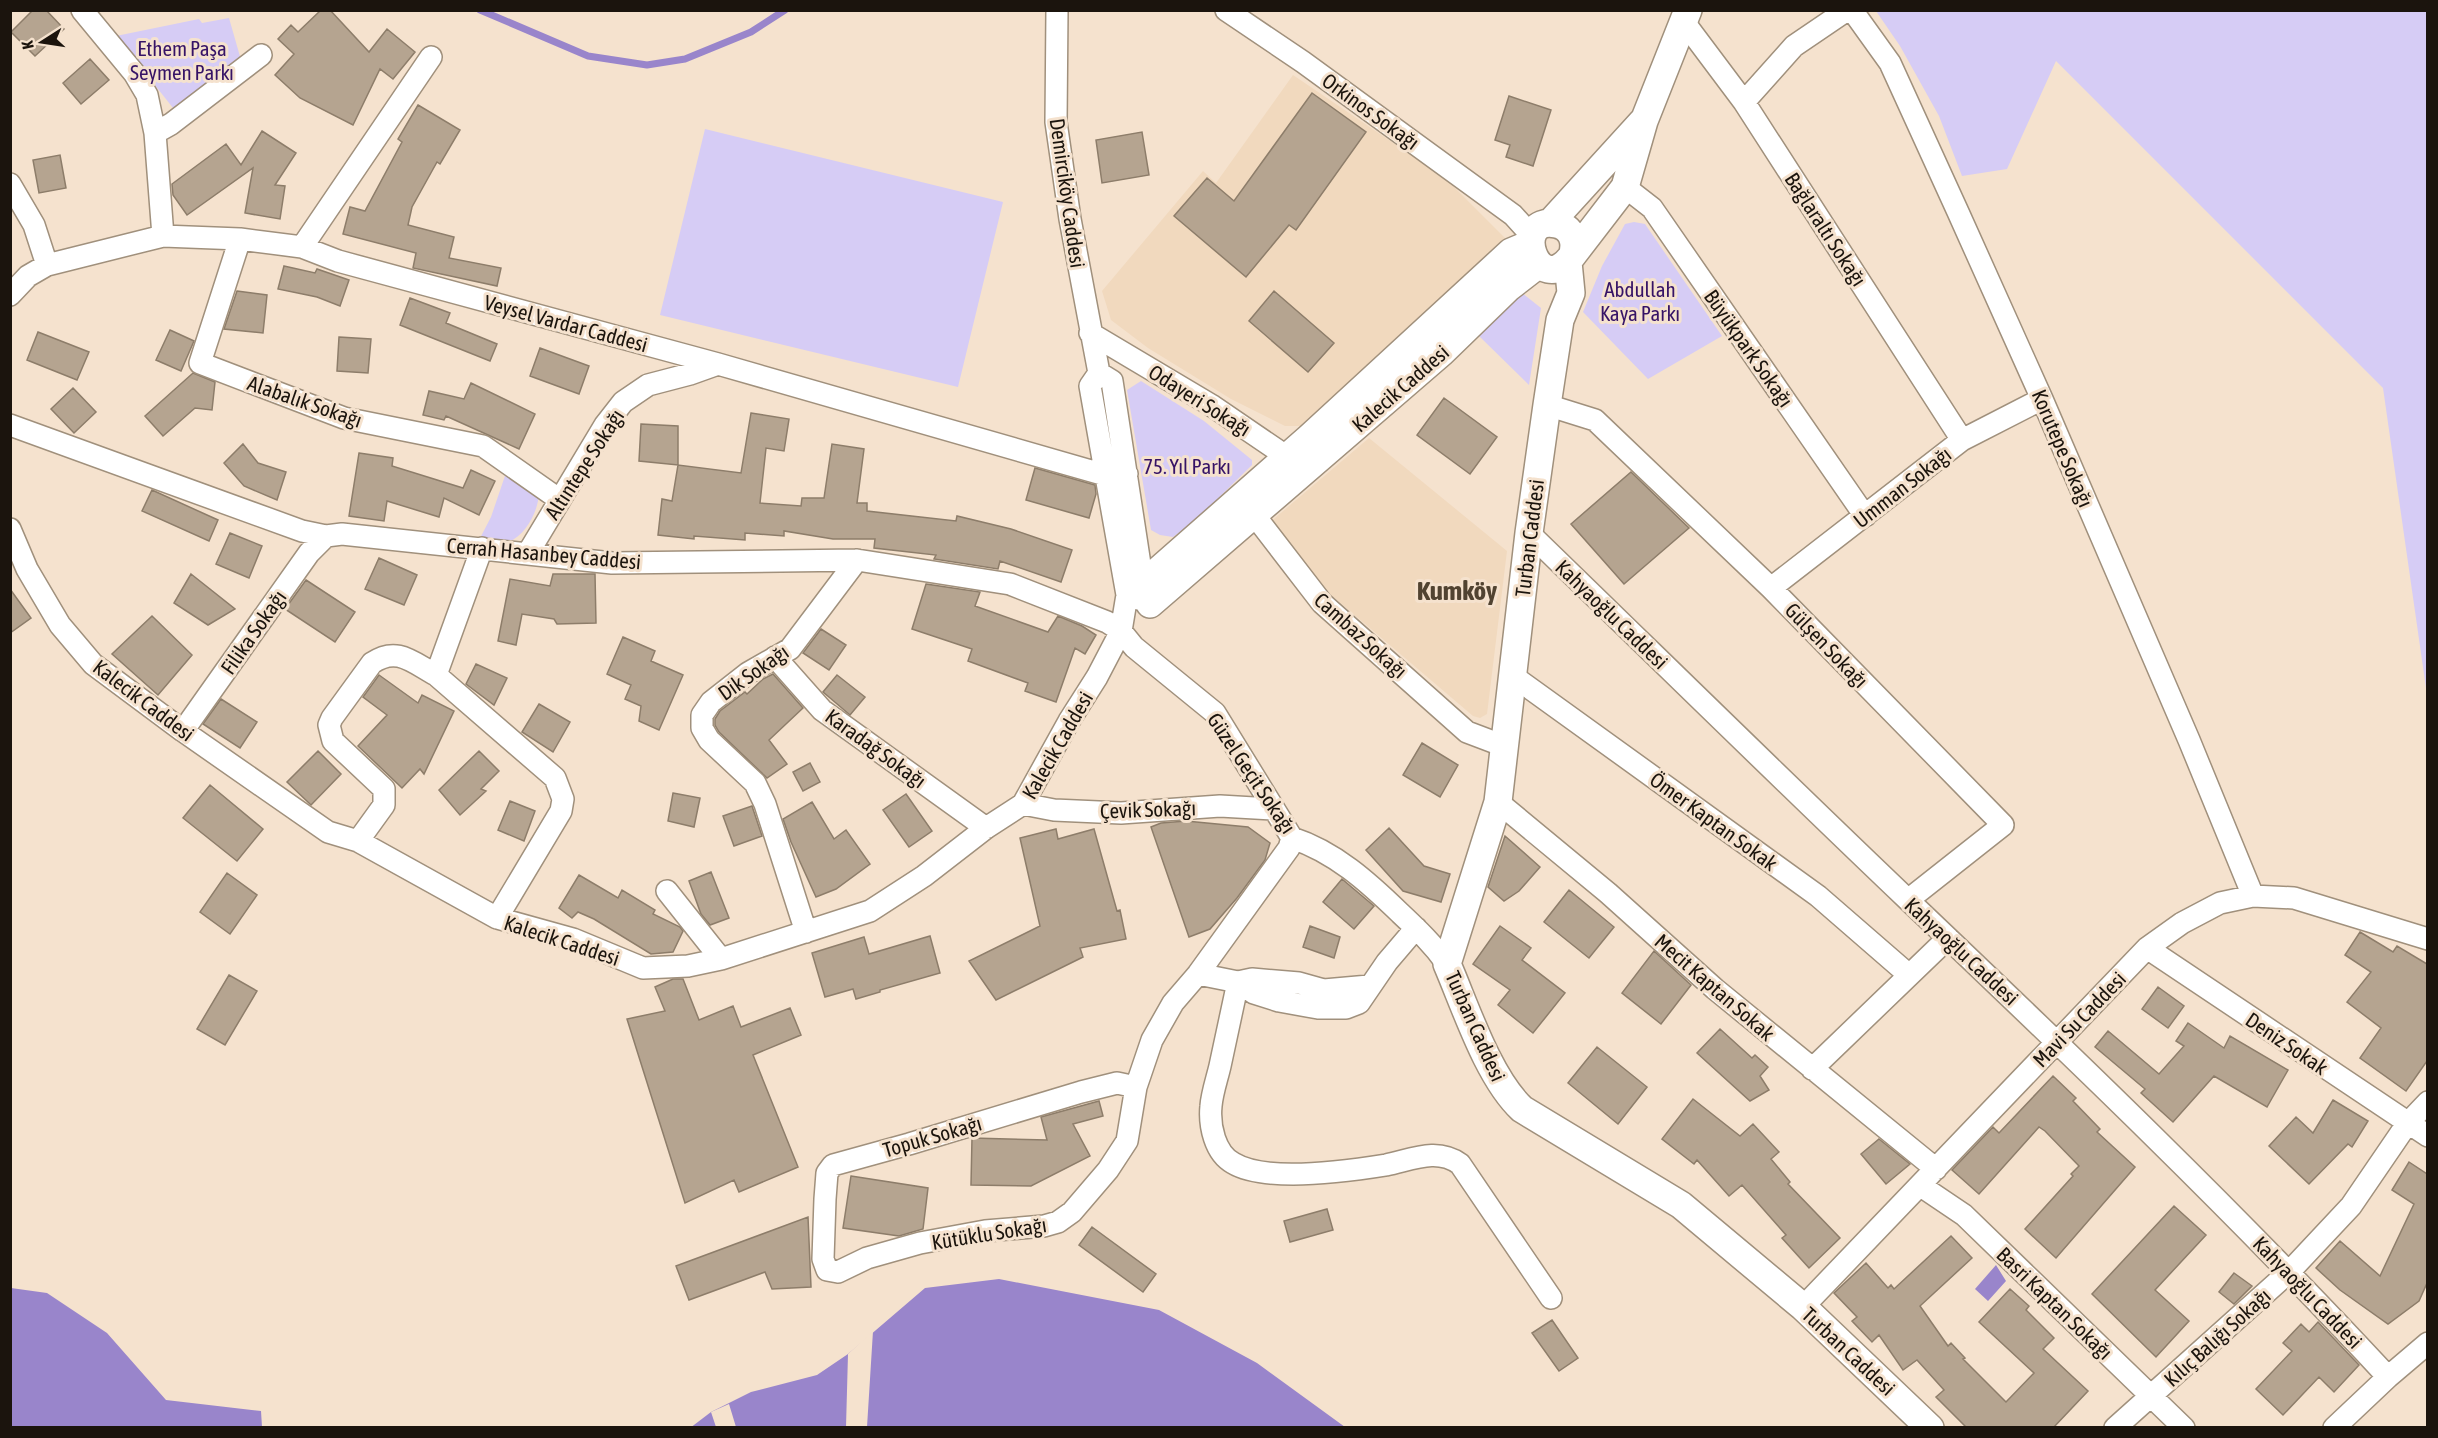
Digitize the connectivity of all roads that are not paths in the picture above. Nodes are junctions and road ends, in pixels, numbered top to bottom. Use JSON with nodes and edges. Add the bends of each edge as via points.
{"nodes":[{"id":1,"x":82,"y":10,"type":"edge"},
{"id":2,"x":1057,"y":10,"type":"edge"},
{"id":3,"x":1226,"y":10,"type":"edge"},
{"id":4,"x":1850,"y":10,"type":"edge"},
{"id":5,"x":1686,"y":16,"type":"edge"},
{"id":6,"x":261,"y":54,"type":"dead end"},
{"id":7,"x":431,"y":57,"type":"dead end"},
{"id":8,"x":1744,"y":102,"type":"junction"},
{"id":9,"x":1644,"y":121,"type":"junction"},
{"id":10,"x":155,"y":133,"type":"junction"},
{"id":11,"x":10,"y":184,"type":"edge"},
{"id":12,"x":1625,"y":187,"type":"junction"},
{"id":13,"x":163,"y":236,"type":"junction"},
{"id":14,"x":240,"y":239,"type":"junction"},
{"id":15,"x":302,"y":247,"type":"junction"},
{"id":16,"x":1548,"y":248,"type":"junction"},
{"id":17,"x":47,"y":265,"type":"junction"},
{"id":18,"x":10,"y":295,"type":"edge"},
{"id":19,"x":1090,"y":333,"type":"junction"},
{"id":20,"x":718,"y":364,"type":"junction"},
{"id":21,"x":1099,"y":373,"type":"junction"},
{"id":22,"x":2042,"y":399,"type":"junction"},
{"id":23,"x":1547,"y":405,"type":"junction"},
{"id":24,"x":10,"y":425,"type":"edge"},
{"id":25,"x":1962,"y":440,"type":"junction"},
{"id":26,"x":1297,"y":464,"type":"junction"},
{"id":27,"x":1127,"y":474,"type":"junction"},
{"id":28,"x":1105,"y":475,"type":"junction"},
{"id":29,"x":560,"y":500,"type":"junction"},
{"id":30,"x":1248,"y":507,"type":"junction"},
{"id":31,"x":1866,"y":516,"type":"junction"},
{"id":32,"x":10,"y":529,"type":"edge"},
{"id":33,"x":1529,"y":533,"type":"junction"},
{"id":34,"x":326,"y":536,"type":"junction"},
{"id":35,"x":482,"y":548,"type":"junction"},
{"id":36,"x":528,"y":553,"type":"junction"},
{"id":37,"x":856,"y":560,"type":"junction"},
{"id":38,"x":1771,"y":588,"type":"junction"},
{"id":39,"x":1140,"y":594,"type":"junction"},
{"id":40,"x":1121,"y":631,"type":"junction"},
{"id":41,"x":776,"y":657,"type":"junction"},
{"id":42,"x":436,"y":675,"type":"junction"},
{"id":43,"x":1513,"y":676,"type":"junction"},
{"id":44,"x":183,"y":731,"type":"junction"},
{"id":45,"x":1504,"y":746,"type":"junction"},
{"id":46,"x":1498,"y":802,"type":"junction"},
{"id":47,"x":1023,"y":804,"type":"junction"},
{"id":48,"x":1273,"y":809,"type":"junction"},
{"id":49,"x":986,"y":828,"type":"junction"},
{"id":50,"x":1292,"y":838,"type":"junction"},
{"id":51,"x":358,"y":841,"type":"junction"},
{"id":52,"x":667,"y":891,"type":"dead end"},
{"id":53,"x":2253,"y":896,"type":"junction"},
{"id":54,"x":1908,"y":900,"type":"junction"},
{"id":55,"x":497,"y":918,"type":"junction"},
{"id":56,"x":1416,"y":928,"type":"junction"},
{"id":57,"x":806,"y":932,"type":"junction"},
{"id":58,"x":1948,"y":938,"type":"junction"},
{"id":59,"x":2427,"y":939,"type":"edge"},
{"id":60,"x":2147,"y":948,"type":"junction"},
{"id":61,"x":721,"y":959,"type":"junction"},
{"id":62,"x":1447,"y":964,"type":"junction"},
{"id":63,"x":1198,"y":974,"type":"junction"},
{"id":64,"x":1909,"y":975,"type":"junction"},
{"id":65,"x":1238,"y":982,"type":"junction"},
{"id":66,"x":2056,"y":1041,"type":"junction"},
{"id":67,"x":1812,"y":1069,"type":"junction"},
{"id":68,"x":1136,"y":1087,"type":"junction"},
{"id":69,"x":2427,"y":1102,"type":"edge"},
{"id":70,"x":2407,"y":1124,"type":"junction"},
{"id":71,"x":2427,"y":1136,"type":"edge"},
{"id":72,"x":1935,"y":1169,"type":"junction"},
{"id":73,"x":1921,"y":1186,"type":"junction"},
{"id":74,"x":827,"y":1270,"type":"joint"},
{"id":75,"x":2290,"y":1271,"type":"junction"},
{"id":76,"x":1551,"y":1298,"type":"dead end"},
{"id":77,"x":1803,"y":1307,"type":"junction"},
{"id":78,"x":2427,"y":1343,"type":"edge"},
{"id":79,"x":2388,"y":1377,"type":"junction"},
{"id":80,"x":2152,"y":1396,"type":"junction"},
{"id":81,"x":1930,"y":1428,"type":"edge"},
{"id":82,"x":2115,"y":1428,"type":"edge"},
{"id":83,"x":2184,"y":1428,"type":"edge"},
{"id":84,"x":2334,"y":1428,"type":"edge"}],
"edges":[{"from":1,"to":10,"type":"street","via":[[134,73],[147,95]]},
{"from":2,"to":19,"type":"street","name":"Demirciköy Caddesi","via":[[1056,122]]},
{"from":3,"to":16,"type":"street","name":"Orkinos Sokağı","via":[[1513,214],[1530,218]]},
{"from":4,"to":8,"type":"street","via":[[1794,46]]},
{"from":4,"to":22,"type":"street","name":"Korutepe Sokağı","via":[[1890,63]]},
{"from":5,"to":8,"type":"street","name":"Bağlaraltı Sokağı"},
{"from":5,"to":9,"type":"main road"},
{"from":6,"to":10,"type":"street"},
{"from":7,"to":15,"type":"street"},
{"from":8,"to":25,"type":"street","name":"Bağlaraltı Sokağı"},
{"from":9,"to":12,"type":"main road"},
{"from":9,"to":16,"type":"main road"},
{"from":10,"to":13,"type":"street"},
{"from":11,"to":17,"type":"street","via":[[34,225]]},
{"from":12,"to":16,"type":"main road"},
{"from":12,"to":31,"type":"street","name":"Büyükpark Sokağı","via":[[1652,208]]},
{"from":13,"to":14,"type":"street","name":"Veysel Vardar Caddesi"},
{"from":13,"to":17,"type":"street","name":"Veysel Vardar Caddesi"},
{"from":14,"to":15,"type":"street","name":"Veysel Vardar Caddesi"},
{"from":14,"to":29,"type":"street","name":"Alabalık Sokağı","via":[[200,363],[344,418],[483,446]]},
{"from":15,"to":20,"type":"street","name":"Veysel Vardar Caddesi","via":[[338,261]]},
{"from":16,"to":23,"type":"main road","name":"Turban Caddesi","via":[[1560,320]]},
{"from":16,"to":26,"type":"main road","name":"Kalecik Caddesi","via":[[1511,252]]},
{"from":17,"to":18,"type":"street","name":"Veysel Vardar Caddesi","via":[[28,276]]},
{"from":19,"to":21,"type":"street","name":"Demirciköy Caddesi"},
{"from":19,"to":26,"type":"street","name":"Odayeri Sokağı","via":[[1211,405]]},
{"from":20,"to":28,"type":"street","name":"Veysel Vardar Caddesi"},
{"from":20,"to":29,"type":"street","name":"Altıntepe Sokağı","via":[[648,386],[623,402]]},
{"from":21,"to":27,"type":"street","name":"Demirciköy Caddesi","via":[[1112,381]]},
{"from":21,"to":28,"type":"street","name":"Demirciköy Caddesi","via":[[1090,386]]},
{"from":22,"to":25,"type":"street","name":"Umman Sokağı"},
{"from":22,"to":53,"type":"street","name":"Korutepe Sokağı"},
{"from":23,"to":33,"type":"main road","name":"Turban Caddesi"},
{"from":23,"to":38,"type":"street","name":"Gülşen Sokağı","via":[[1595,420]]},
{"from":24,"to":34,"type":"street","name":"Cerrah Hasanbey Caddesi","via":[[247,512]]},
{"from":25,"to":31,"type":"street","name":"Umman Sokağı"},
{"from":26,"to":30,"type":"main road","name":"Kalecik Caddesi"},
{"from":27,"to":28,"type":"street","name":"Veysel Vardar Caddesi"},
{"from":27,"to":39,"type":"street","name":"Demirciköy Caddesi"},
{"from":28,"to":39,"type":"street","name":"Demirciköy Caddesi"},
{"from":29,"to":36,"type":"street","name":"Altıntepe Sokağı"},
{"from":30,"to":39,"type":"main road","name":"Kalecik Caddesi"},
{"from":30,"to":45,"type":"street","name":"Cambaz Sokağı","via":[[1322,603],[1467,732]]},
{"from":31,"to":38,"type":"street","name":"Umman Sokağı"},
{"from":32,"to":44,"type":"street","name":"Kalecik Caddesi","via":[[27,569],[60,625],[93,664]]},
{"from":33,"to":43,"type":"main road","name":"Turban Caddesi"},
{"from":33,"to":54,"type":"street","name":"Kahyaoğlu Caddesi"},
{"from":34,"to":35,"type":"street","name":"Cerrah Hasanbey Caddesi","via":[[342,534]]},
{"from":34,"to":44,"type":"street","name":"Filika Sokağı","via":[[309,553]]},
{"from":35,"to":36,"type":"street","name":"Cerrah Hasanbey Caddesi"},
{"from":35,"to":42,"type":"street"},
{"from":36,"to":37,"type":"street","name":"Cerrah Hasanbey Caddesi","via":[[612,563]]},
{"from":37,"to":40,"type":"street","name":"Cerrah Hasanbey Caddesi","via":[[1010,584]]},
{"from":37,"to":41,"type":"street","name":"Dik Sokağı","via":[[790,649]]},
{"from":38,"to":54,"type":"street","name":"Gülşen Sokağı","via":[[2003,825]]},
{"from":39,"to":40,"type":"street","name":"Kalecik Caddesi"},
{"from":40,"to":47,"type":"street","name":"Kalecik Caddesi"},
{"from":40,"to":48,"type":"street","name":"Güzel Geçit Sokağı","via":[[1134,647],[1215,713]]},
{"from":41,"to":49,"type":"street","name":"Karadağ Sokağı","via":[[822,710]]},
{"from":41,"to":57,"type":"street","name":"Dik Sokağı","via":[[711,702],[702,715],[702,728],[709,740],[755,783]]},
{"from":42,"to":51,"type":"street","via":[[402,656],[380,657],[332,718],[329,725],[333,741],[384,789],[384,805]]},
{"from":42,"to":55,"type":"street","via":[[555,778],[563,799],[561,811]]},
{"from":43,"to":45,"type":"main road","name":"Turban Caddesi"},
{"from":43,"to":64,"type":"street","name":"Ömer Kaptan Sokak","via":[[1818,896]]},
{"from":44,"to":51,"type":"street","name":"Kalecik Caddesi","via":[[328,832]]},
{"from":45,"to":46,"type":"main road","name":"Turban Caddesi"},
{"from":46,"to":62,"type":"main road","name":"Turban Caddesi"},
{"from":46,"to":67,"type":"street","name":"Mecit Kaptan Sokak"},
{"from":47,"to":48,"type":"street","name":"Çevik Sokağı","via":[[1054,810],[1121,813],[1220,806]]},
{"from":47,"to":49,"type":"street","name":"Kalecik Caddesi"},
{"from":48,"to":50,"type":"street","name":"Güzel Geçit Sokağı"},
{"from":49,"to":57,"type":"street","name":"Kalecik Caddesi","via":[[870,911]]},
{"from":50,"to":56,"type":"street","name":"Güzel Geçit Sokağı","via":[[1312,844],[1342,862]]},
{"from":50,"to":63,"type":"street","name":"Kütüklu Sokağı"},
{"from":51,"to":55,"type":"street","name":"Kalecik Caddesi"},
{"from":52,"to":61,"type":"street"},
{"from":53,"to":59,"type":"street","name":"Mavi Su Caddesi","via":[[2295,898]]},
{"from":53,"to":60,"type":"street","name":"Mavi Su Caddesi","via":[[2220,903],[2182,922]]},
{"from":54,"to":58,"type":"street","name":"Kahyaoğlu Caddesi"},
{"from":55,"to":61,"type":"street","name":"Kalecik Caddesi","via":[[573,939],[643,968],[688,966]]},
{"from":56,"to":62,"type":"street","name":"Güzel Geçit Sokağı"},
{"from":56,"to":65,"type":"street","via":[[1359,1003],[1346,1008],[1278,1001],[1254,993]]},
{"from":57,"to":61,"type":"street","name":"Kalecik Caddesi"},
{"from":58,"to":64,"type":"street"},
{"from":58,"to":66,"type":"street","name":"Kahyaoğlu Caddesi"},
{"from":60,"to":66,"type":"street","name":"Mavi Su Caddesi"},
{"from":60,"to":70,"type":"street","name":"Deniz Sokak"},
{"from":62,"to":77,"type":"main road","name":"Turban Caddesi","via":[[1508,1096],[1522,1109],[1681,1205]]},
{"from":63,"to":65,"type":"street"},
{"from":63,"to":68,"type":"street","name":"Kütüklu Sokağı","via":[[1173,1003],[1152,1040]]},
{"from":64,"to":67,"type":"street"},
{"from":65,"to":76,"type":"street","via":[[1211,1107],[1218,1147],[1226,1158],[1248,1169],[1288,1173],[1353,1169],[1422,1156],[1450,1157],[1460,1164]]},
{"from":66,"to":72,"type":"street","name":"Mavi Su Caddesi"},
{"from":66,"to":75,"type":"street","name":"Kahyaoğlu Caddesi"},
{"from":67,"to":72,"type":"street","name":"Mecit Kaptan Sokak"},
{"from":68,"to":74,"type":"street","name":"Kütüklu Sokağı","via":[[1127,1141],[1072,1212],[1058,1222],[920,1243],[867,1258],[838,1272]]},
{"from":68,"to":74,"type":"street","name":"Topuk Sokağı","via":[[1117,1083],[1081,1092],[833,1165],[827,1173],[825,1198],[823,1259]]},
{"from":69,"to":70,"type":"street","name":"Kılıç Balığı Sokağı"},
{"from":70,"to":71,"type":"street","name":"Deniz Sokak"},
{"from":70,"to":75,"type":"street","name":"Kılıç Balığı Sokağı","via":[[2351,1206]]},
{"from":72,"to":73,"type":"street","name":"Mavi Su Caddesi"},
{"from":73,"to":77,"type":"street","name":"Mavi Su Caddesi"},
{"from":73,"to":80,"type":"street","name":"Basri Kaptan Sokağı","via":[[1964,1215]]},
{"from":75,"to":79,"type":"street","name":"Kahyaoğlu Caddesi"},
{"from":75,"to":80,"type":"street","name":"Kılıç Balığı Sokağı"},
{"from":77,"to":81,"type":"main road","name":"Turban Caddesi"},
{"from":78,"to":79,"type":"street"},
{"from":79,"to":84,"type":"street"},
{"from":80,"to":82,"type":"street","name":"Kılıç Balığı Sokağı"},
{"from":80,"to":83,"type":"street","name":"Basri Kaptan Sokağı"}]}
